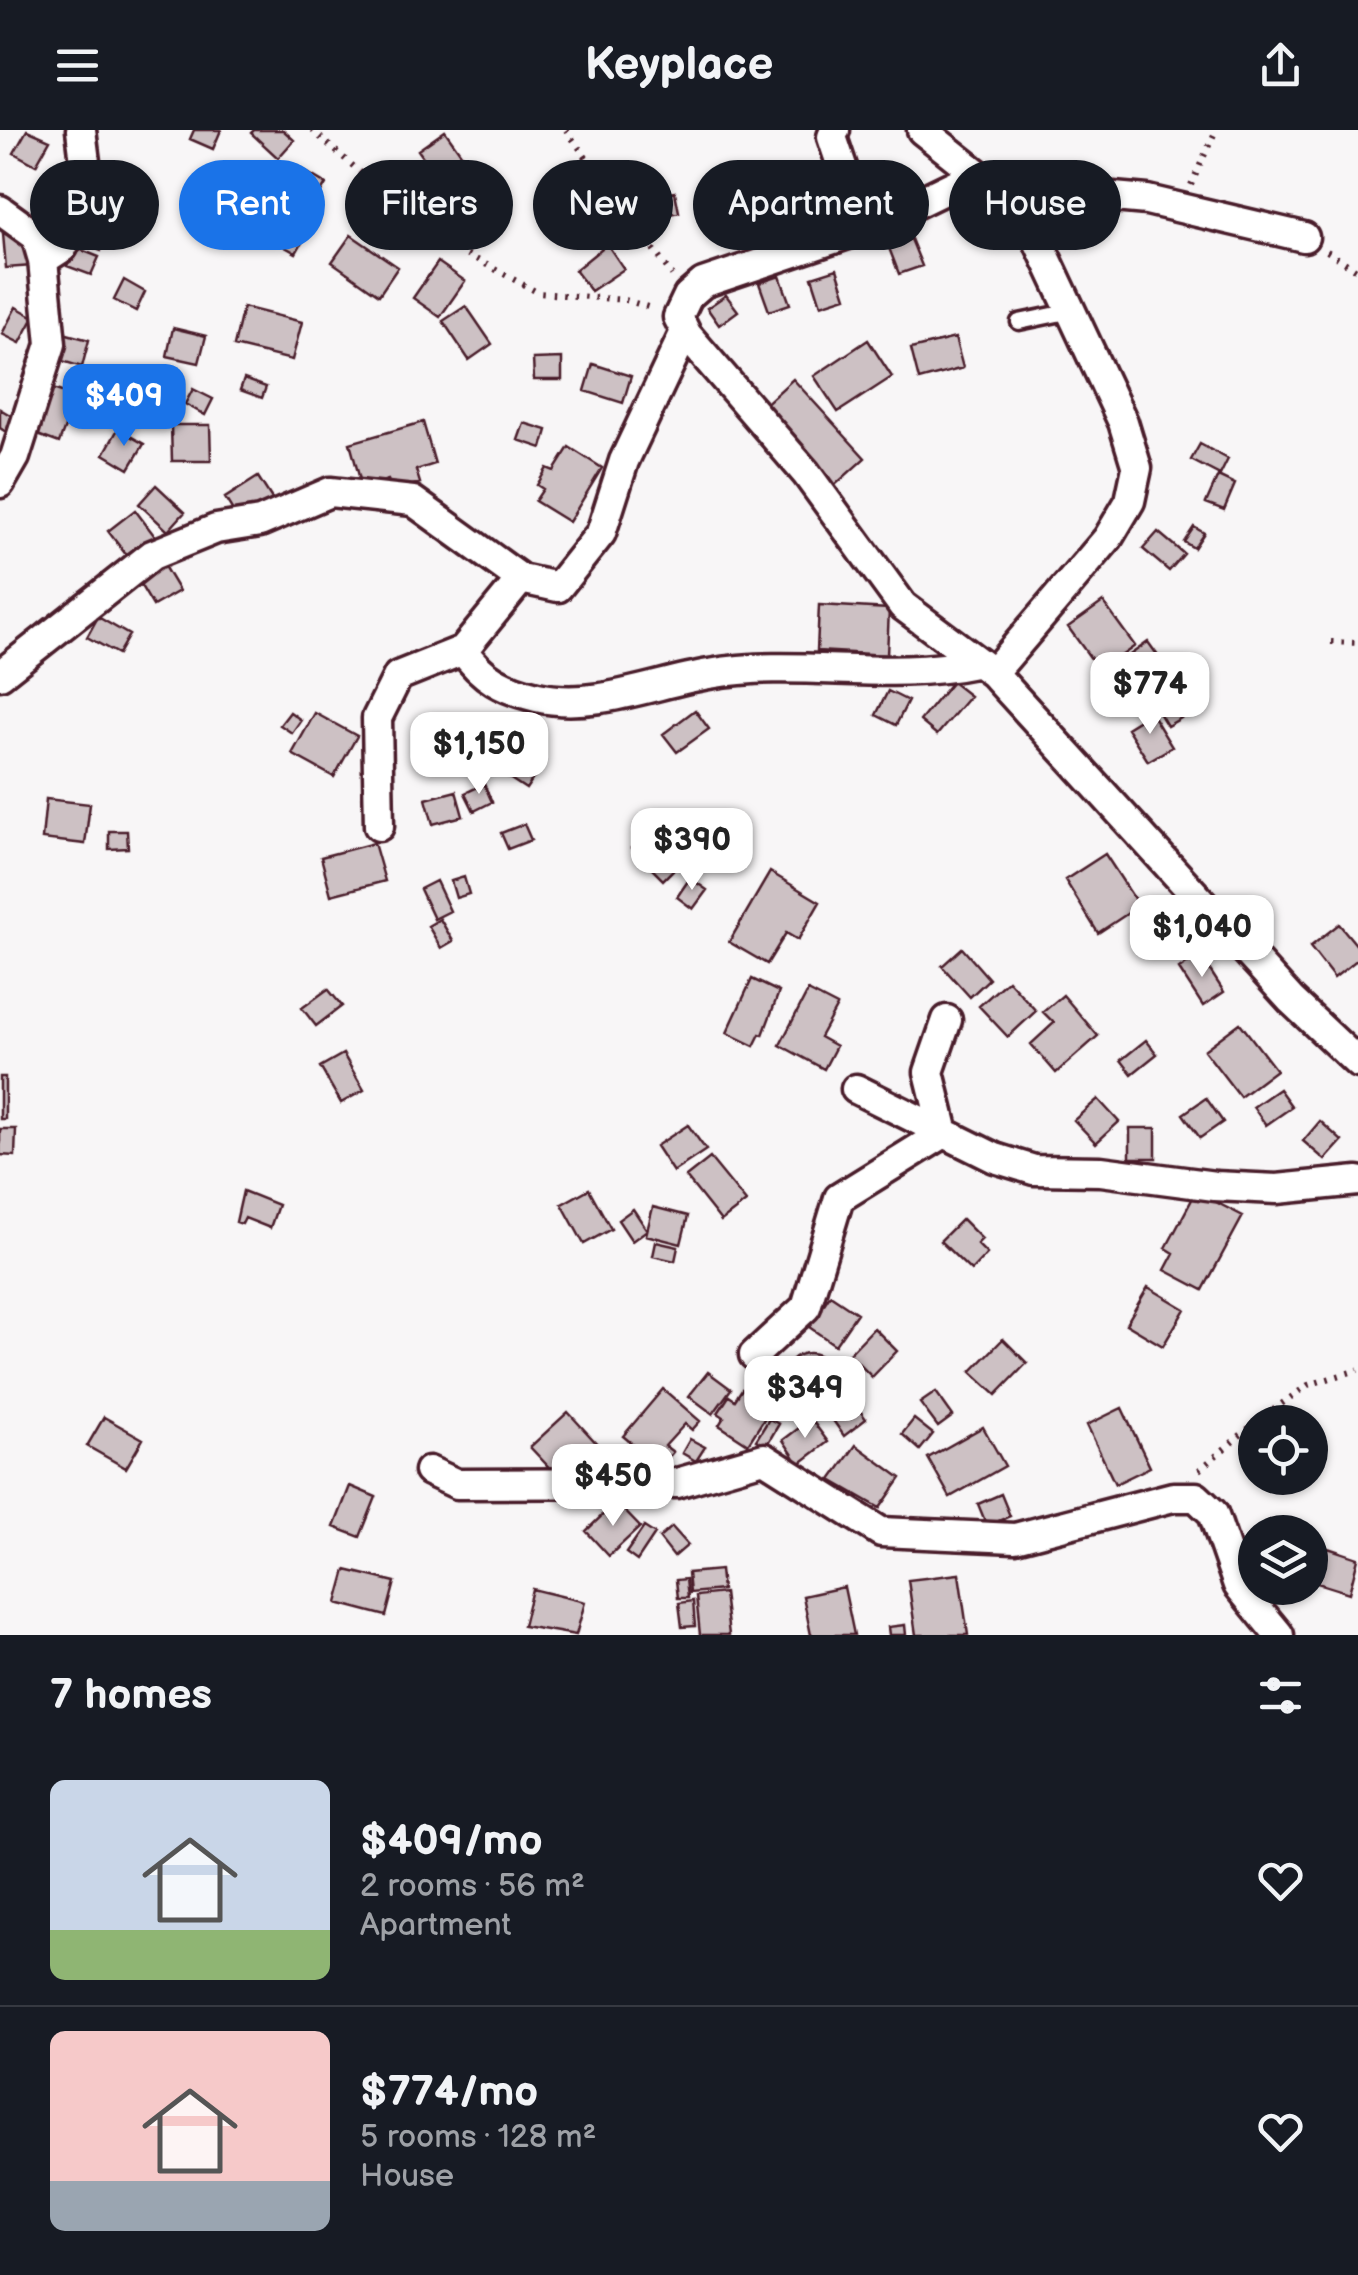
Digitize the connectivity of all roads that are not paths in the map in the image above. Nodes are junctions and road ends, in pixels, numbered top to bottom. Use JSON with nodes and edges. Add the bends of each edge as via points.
{"nodes":[{"id":1,"x":81,"y":130,"type":"edge"},
{"id":2,"x":835,"y":130,"type":"edge"},
{"id":3,"x":922,"y":130,"type":"edge"},
{"id":4,"x":840,"y":160,"type":"edge"},
{"id":5,"x":960,"y":160,"type":"edge"},
{"id":6,"x":1121,"y":197,"type":"edge"},
{"id":7,"x":0,"y":210,"type":"edge"},
{"id":8,"x":1304,"y":237,"type":"dead end"},
{"id":9,"x":798,"y":250,"type":"edge"},
{"id":10,"x":1043,"y":250,"type":"edge"},
{"id":11,"x":43,"y":260,"type":"junction"},
{"id":12,"x":1073,"y":311,"type":"junction"},
{"id":13,"x":684,"y":315,"type":"junction"},
{"id":14,"x":1019,"y":322,"type":"dead end"},
{"id":15,"x":0,"y":483,"type":"edge"},
{"id":16,"x":522,"y":580,"type":"junction"},
{"id":17,"x":463,"y":650,"type":"junction"},
{"id":18,"x":984,"y":668,"type":"junction"},
{"id":19,"x":0,"y":675,"type":"edge"},
{"id":20,"x":378,"y":826,"type":"dead end"},
{"id":21,"x":947,"y":1020,"type":"dead end"},
{"id":22,"x":1358,"y":1063,"type":"edge"},
{"id":23,"x":856,"y":1089,"type":"dead end"},
{"id":24,"x":944,"y":1133,"type":"junction"},
{"id":25,"x":1358,"y":1181,"type":"edge"},
{"id":26,"x":754,"y":1356,"type":"dead end"},
{"id":27,"x":429,"y":1471,"type":"dead end"},
{"id":28,"x":1279,"y":1635,"type":"edge"}],
"edges":[{"from":1,"to":11,"type":"street","via":[[87,178],[63,247]]},
{"from":2,"to":4,"type":"street"},
{"from":3,"to":5,"type":"street"},
{"from":6,"to":8,"type":"street"},
{"from":7,"to":11,"type":"street","via":[[36,236]]},
{"from":9,"to":13,"type":"street","via":[[704,282]]},
{"from":10,"to":12,"type":"street"},
{"from":11,"to":15,"type":"street","via":[[51,344]]},
{"from":12,"to":14,"type":"lane"},
{"from":12,"to":18,"type":"street","via":[[1128,437],[1137,468],[1130,501],[1108,538]]},
{"from":13,"to":16,"type":"street","via":[[601,533],[558,587]]},
{"from":13,"to":18,"type":"street","via":[[903,606]]},
{"from":16,"to":17,"type":"street"},
{"from":16,"to":19,"type":"street","via":[[413,501],[330,492],[152,555]]},
{"from":17,"to":18,"type":"street","via":[[481,676],[538,698],[588,700],[711,673],[778,667],[907,674]]},
{"from":17,"to":20,"type":"street","via":[[398,676],[378,718]]},
{"from":18,"to":22,"type":"street","via":[[1291,1000]]},
{"from":21,"to":24,"type":"street","via":[[929,1072]]},
{"from":23,"to":24,"type":"street"},
{"from":24,"to":25,"type":"street","via":[[1034,1170],[1262,1188]]},
{"from":24,"to":26,"type":"street","via":[[839,1198],[806,1307]]},
{"from":27,"to":28,"type":"street","via":[[457,1484],[677,1483],[764,1458],[881,1532],[1015,1538],[1173,1497],[1196,1497],[1213,1513],[1238,1585]]}]}
